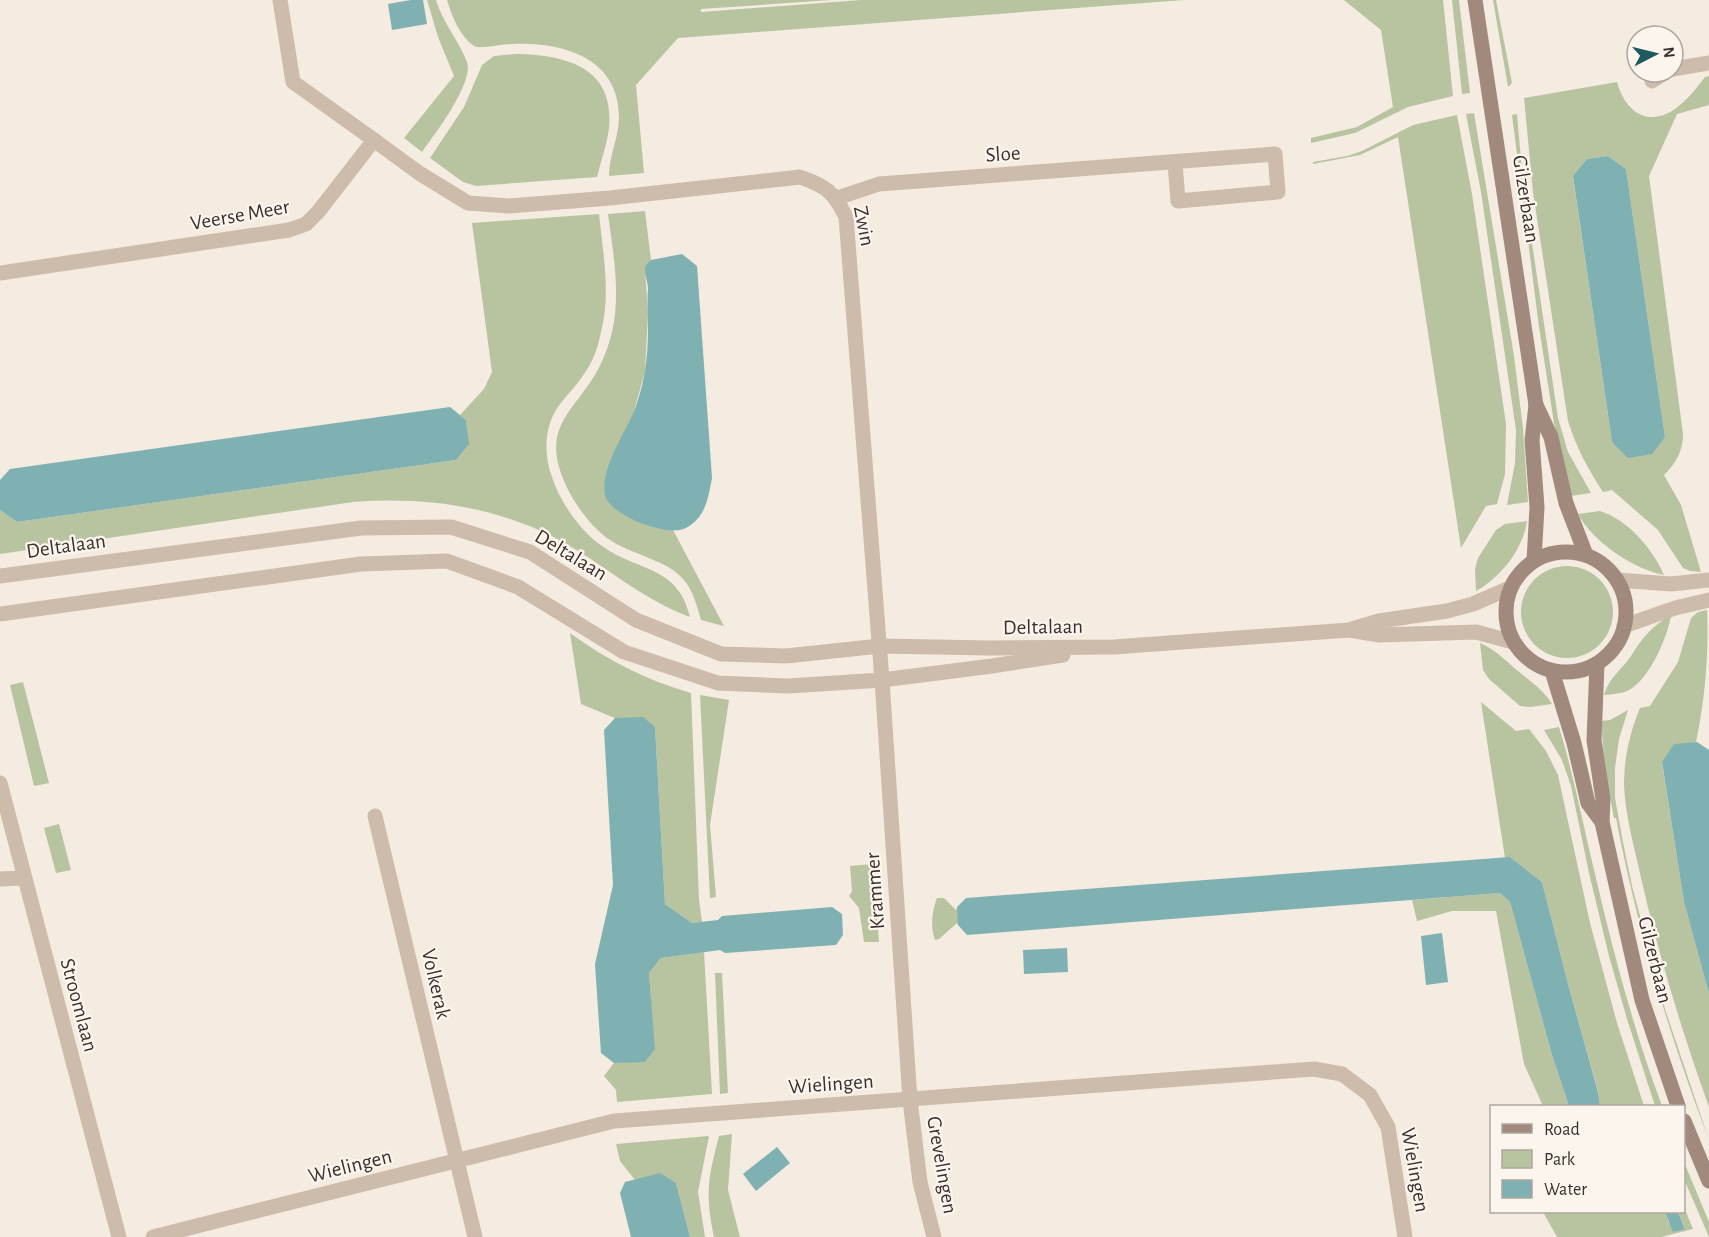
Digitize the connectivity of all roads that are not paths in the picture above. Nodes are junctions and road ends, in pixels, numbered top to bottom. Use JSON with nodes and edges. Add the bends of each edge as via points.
{"nodes":[{"id":1,"x":280,"y":0,"type":"edge"},
{"id":2,"x":1475,"y":0,"type":"edge"},
{"id":3,"x":1709,"y":63,"type":"edge"},
{"id":4,"x":1685,"y":67,"type":"edge"},
{"id":5,"x":374,"y":140,"type":"junction"},
{"id":6,"x":1174,"y":163,"type":"junction"},
{"id":7,"x":837,"y":198,"type":"junction"},
{"id":8,"x":0,"y":273,"type":"edge"},
{"id":9,"x":1536,"y":405,"type":"junction"},
{"id":10,"x":1586,"y":555,"type":"junction"},
{"id":11,"x":1534,"y":561,"type":"junction"},
{"id":12,"x":0,"y":576,"type":"edge"},
{"id":13,"x":1617,"y":580,"type":"junction"},
{"id":14,"x":1709,"y":580,"type":"edge"},
{"id":15,"x":1510,"y":588,"type":"junction"},
{"id":16,"x":1709,"y":600,"type":"edge"},
{"id":17,"x":0,"y":614,"type":"edge"},
{"id":18,"x":1624,"y":626,"type":"junction"},
{"id":19,"x":1349,"y":630,"type":"junction"},
{"id":20,"x":1513,"y":642,"type":"junction"},
{"id":21,"x":880,"y":646,"type":"junction"},
{"id":22,"x":1114,"y":647,"type":"junction"},
{"id":23,"x":1597,"y":664,"type":"junction"},
{"id":24,"x":1552,"y":671,"type":"junction"},
{"id":25,"x":882,"y":680,"type":"junction"},
{"id":26,"x":0,"y":783,"type":"edge"},
{"id":27,"x":375,"y":816,"type":"dead end"},
{"id":28,"x":1602,"y":822,"type":"junction"},
{"id":29,"x":24,"y":878,"type":"junction"},
{"id":30,"x":0,"y":879,"type":"edge"},
{"id":31,"x":909,"y":1100,"type":"junction"},
{"id":32,"x":1677,"y":1105,"type":"edge"},
{"id":33,"x":1685,"y":1126,"type":"edge"},
{"id":34,"x":457,"y":1161,"type":"junction"},
{"id":35,"x":1709,"y":1181,"type":"edge"},
{"id":36,"x":119,"y":1237,"type":"edge"},
{"id":37,"x":153,"y":1237,"type":"edge"},
{"id":38,"x":475,"y":1237,"type":"edge"},
{"id":39,"x":934,"y":1237,"type":"edge"},
{"id":40,"x":1405,"y":1237,"type":"edge"}],
"edges":[{"from":1,"to":5,"type":"street","via":[[293,82]]},
{"from":2,"to":9,"type":"street","name":"Gilzerbaan"},
{"from":3,"to":4,"type":"street"},
{"from":5,"to":7,"type":"street","name":"Zwin","via":[[468,203],[509,206],[800,177],[821,184]]},
{"from":5,"to":8,"type":"street","name":"Veerse Meer","via":[[306,224],[289,230]]},
{"from":6,"to":6,"type":"street","name":"Sloe","via":[[1275,154],[1278,192],[1178,201]]},
{"from":6,"to":7,"type":"street","name":"Sloe","via":[[879,184]]},
{"from":7,"to":21,"type":"street","name":"Zwin","via":[[846,217]]},
{"from":9,"to":10,"type":"street","name":"Gilzerbaan","via":[[1551,437],[1566,502]]},
{"from":9,"to":11,"type":"street","name":"Gilzerbaan","via":[[1532,440],[1537,507]]},
{"from":10,"to":11,"type":"street","via":[[1555,552]]},
{"from":10,"to":13,"type":"street","via":[[1600,562]]},
{"from":11,"to":15,"type":"street"},
{"from":12,"to":21,"type":"street","name":"Deltalaan","via":[[361,528],[451,527],[530,552],[636,620],[721,654],[786,656]]},
{"from":13,"to":14,"type":"street","via":[[1671,584]]},
{"from":13,"to":18,"type":"street","via":[[1625,600]]},
{"from":15,"to":19,"type":"street","name":"Deltalaan","via":[[1447,611],[1379,621]]},
{"from":15,"to":20,"type":"street","via":[[1505,610]]},
{"from":16,"to":18,"type":"street"},
{"from":17,"to":25,"type":"street","name":"Deltalaan","via":[[361,564],[447,561],[518,587],[624,652],[718,683],[788,686]]},
{"from":18,"to":23,"type":"street","via":[[1618,644]]},
{"from":19,"to":20,"type":"street","name":"Deltalaan","via":[[1380,635],[1476,632]]},
{"from":19,"to":22,"type":"street","name":"Deltalaan"},
{"from":20,"to":24,"type":"street","via":[[1524,656]]},
{"from":21,"to":22,"type":"street","name":"Deltalaan"},
{"from":21,"to":25,"type":"street","name":"Zwin"},
{"from":22,"to":25,"type":"street","name":"Deltalaan"},
{"from":23,"to":24,"type":"street","via":[[1568,673]]},
{"from":23,"to":28,"type":"street","name":"Gilzerbaan","via":[[1594,740],[1603,799]]},
{"from":24,"to":28,"type":"street","name":"Gilzerbaan","via":[[1588,803]]},
{"from":25,"to":31,"type":"street","name":"Krammer"},
{"from":26,"to":29,"type":"street","name":"Stroomlaan"},
{"from":27,"to":34,"type":"street","name":"Volkerak"},
{"from":28,"to":32,"type":"street","name":"Gilzerbaan","via":[[1642,1000]]},
{"from":29,"to":30,"type":"street"},
{"from":29,"to":36,"type":"street","name":"Stroomlaan"},
{"from":31,"to":34,"type":"street","name":"Wielingen","via":[[614,1120]]},
{"from":31,"to":39,"type":"street","name":"Grevelingen","via":[[920,1182]]},
{"from":31,"to":40,"type":"street","name":"Wielingen","via":[[1314,1069],[1342,1074],[1370,1095],[1388,1127]]},
{"from":33,"to":35,"type":"street"},
{"from":34,"to":37,"type":"street","name":"Wielingen"},
{"from":34,"to":38,"type":"street"}]}
